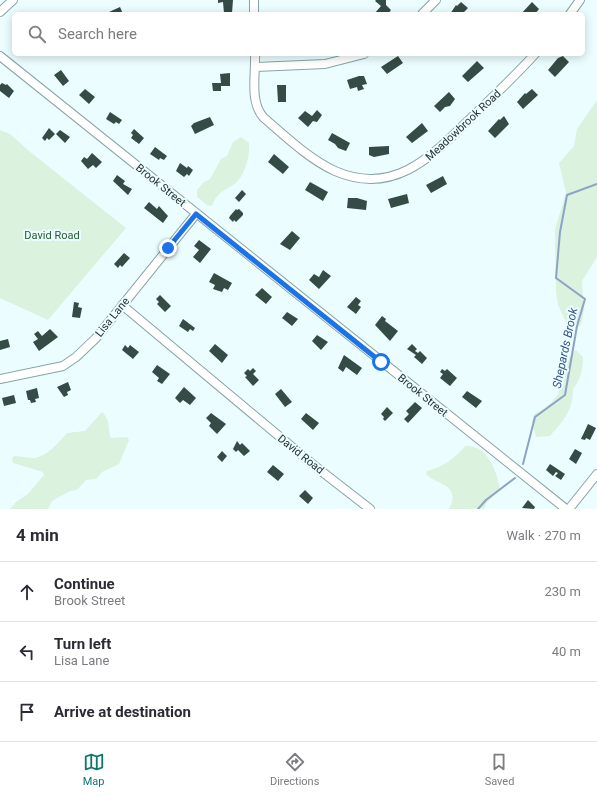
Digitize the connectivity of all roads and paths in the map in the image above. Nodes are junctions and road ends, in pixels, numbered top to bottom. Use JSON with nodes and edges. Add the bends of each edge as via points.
{"nodes":[{"id":1,"x":13,"y":0,"type":"edge"},
{"id":2,"x":254,"y":0,"type":"edge"},
{"id":3,"x":436,"y":0,"type":"edge"},
{"id":4,"x":580,"y":0,"type":"edge"},
{"id":5,"x":0,"y":12,"type":"edge"},
{"id":6,"x":254,"y":12,"type":"edge"},
{"id":7,"x":424,"y":12,"type":"edge"},
{"id":8,"x":571,"y":12,"type":"edge"},
{"id":9,"x":0,"y":56,"type":"edge"},
{"id":10,"x":255,"y":56,"type":"edge"},
{"id":11,"x":356,"y":56,"type":"edge"},
{"id":12,"x":533,"y":56,"type":"edge"},
{"id":13,"x":256,"y":67,"type":"junction"},
{"id":14,"x":196,"y":214,"type":"junction"},
{"id":15,"x":122,"y":305,"type":"junction"},
{"id":16,"x":0,"y":379,"type":"edge"},
{"id":17,"x":597,"y":474,"type":"edge"},
{"id":18,"x":370,"y":509,"type":"edge"},
{"id":19,"x":566,"y":509,"type":"edge"},
{"id":20,"x":570,"y":509,"type":"edge"}],
"edges":[{"from":1,"to":5,"type":"street"},
{"from":2,"to":6,"type":"street"},
{"from":3,"to":7,"type":"street"},
{"from":4,"to":8,"type":"street"},
{"from":9,"to":14,"type":"street","name":"Brook Street"},
{"from":10,"to":13,"type":"street","name":"Meadowbrook Road"},
{"from":11,"to":13,"type":"street","via":[[325,64]]},
{"from":12,"to":13,"type":"street","name":"Meadowbrook Road","via":[[428,158],[390,177],[363,178],[335,171],[264,118],[258,109],[255,92]]},
{"from":14,"to":15,"type":"street","name":"Lisa Lane"},
{"from":14,"to":19,"type":"street","name":"Brook Street"},
{"from":15,"to":16,"type":"street","name":"Lisa Lane","via":[[96,338],[70,362],[56,368]]},
{"from":15,"to":18,"type":"street","name":"David Road","via":[[316,468]]},
{"from":17,"to":20,"type":"street"}]}
